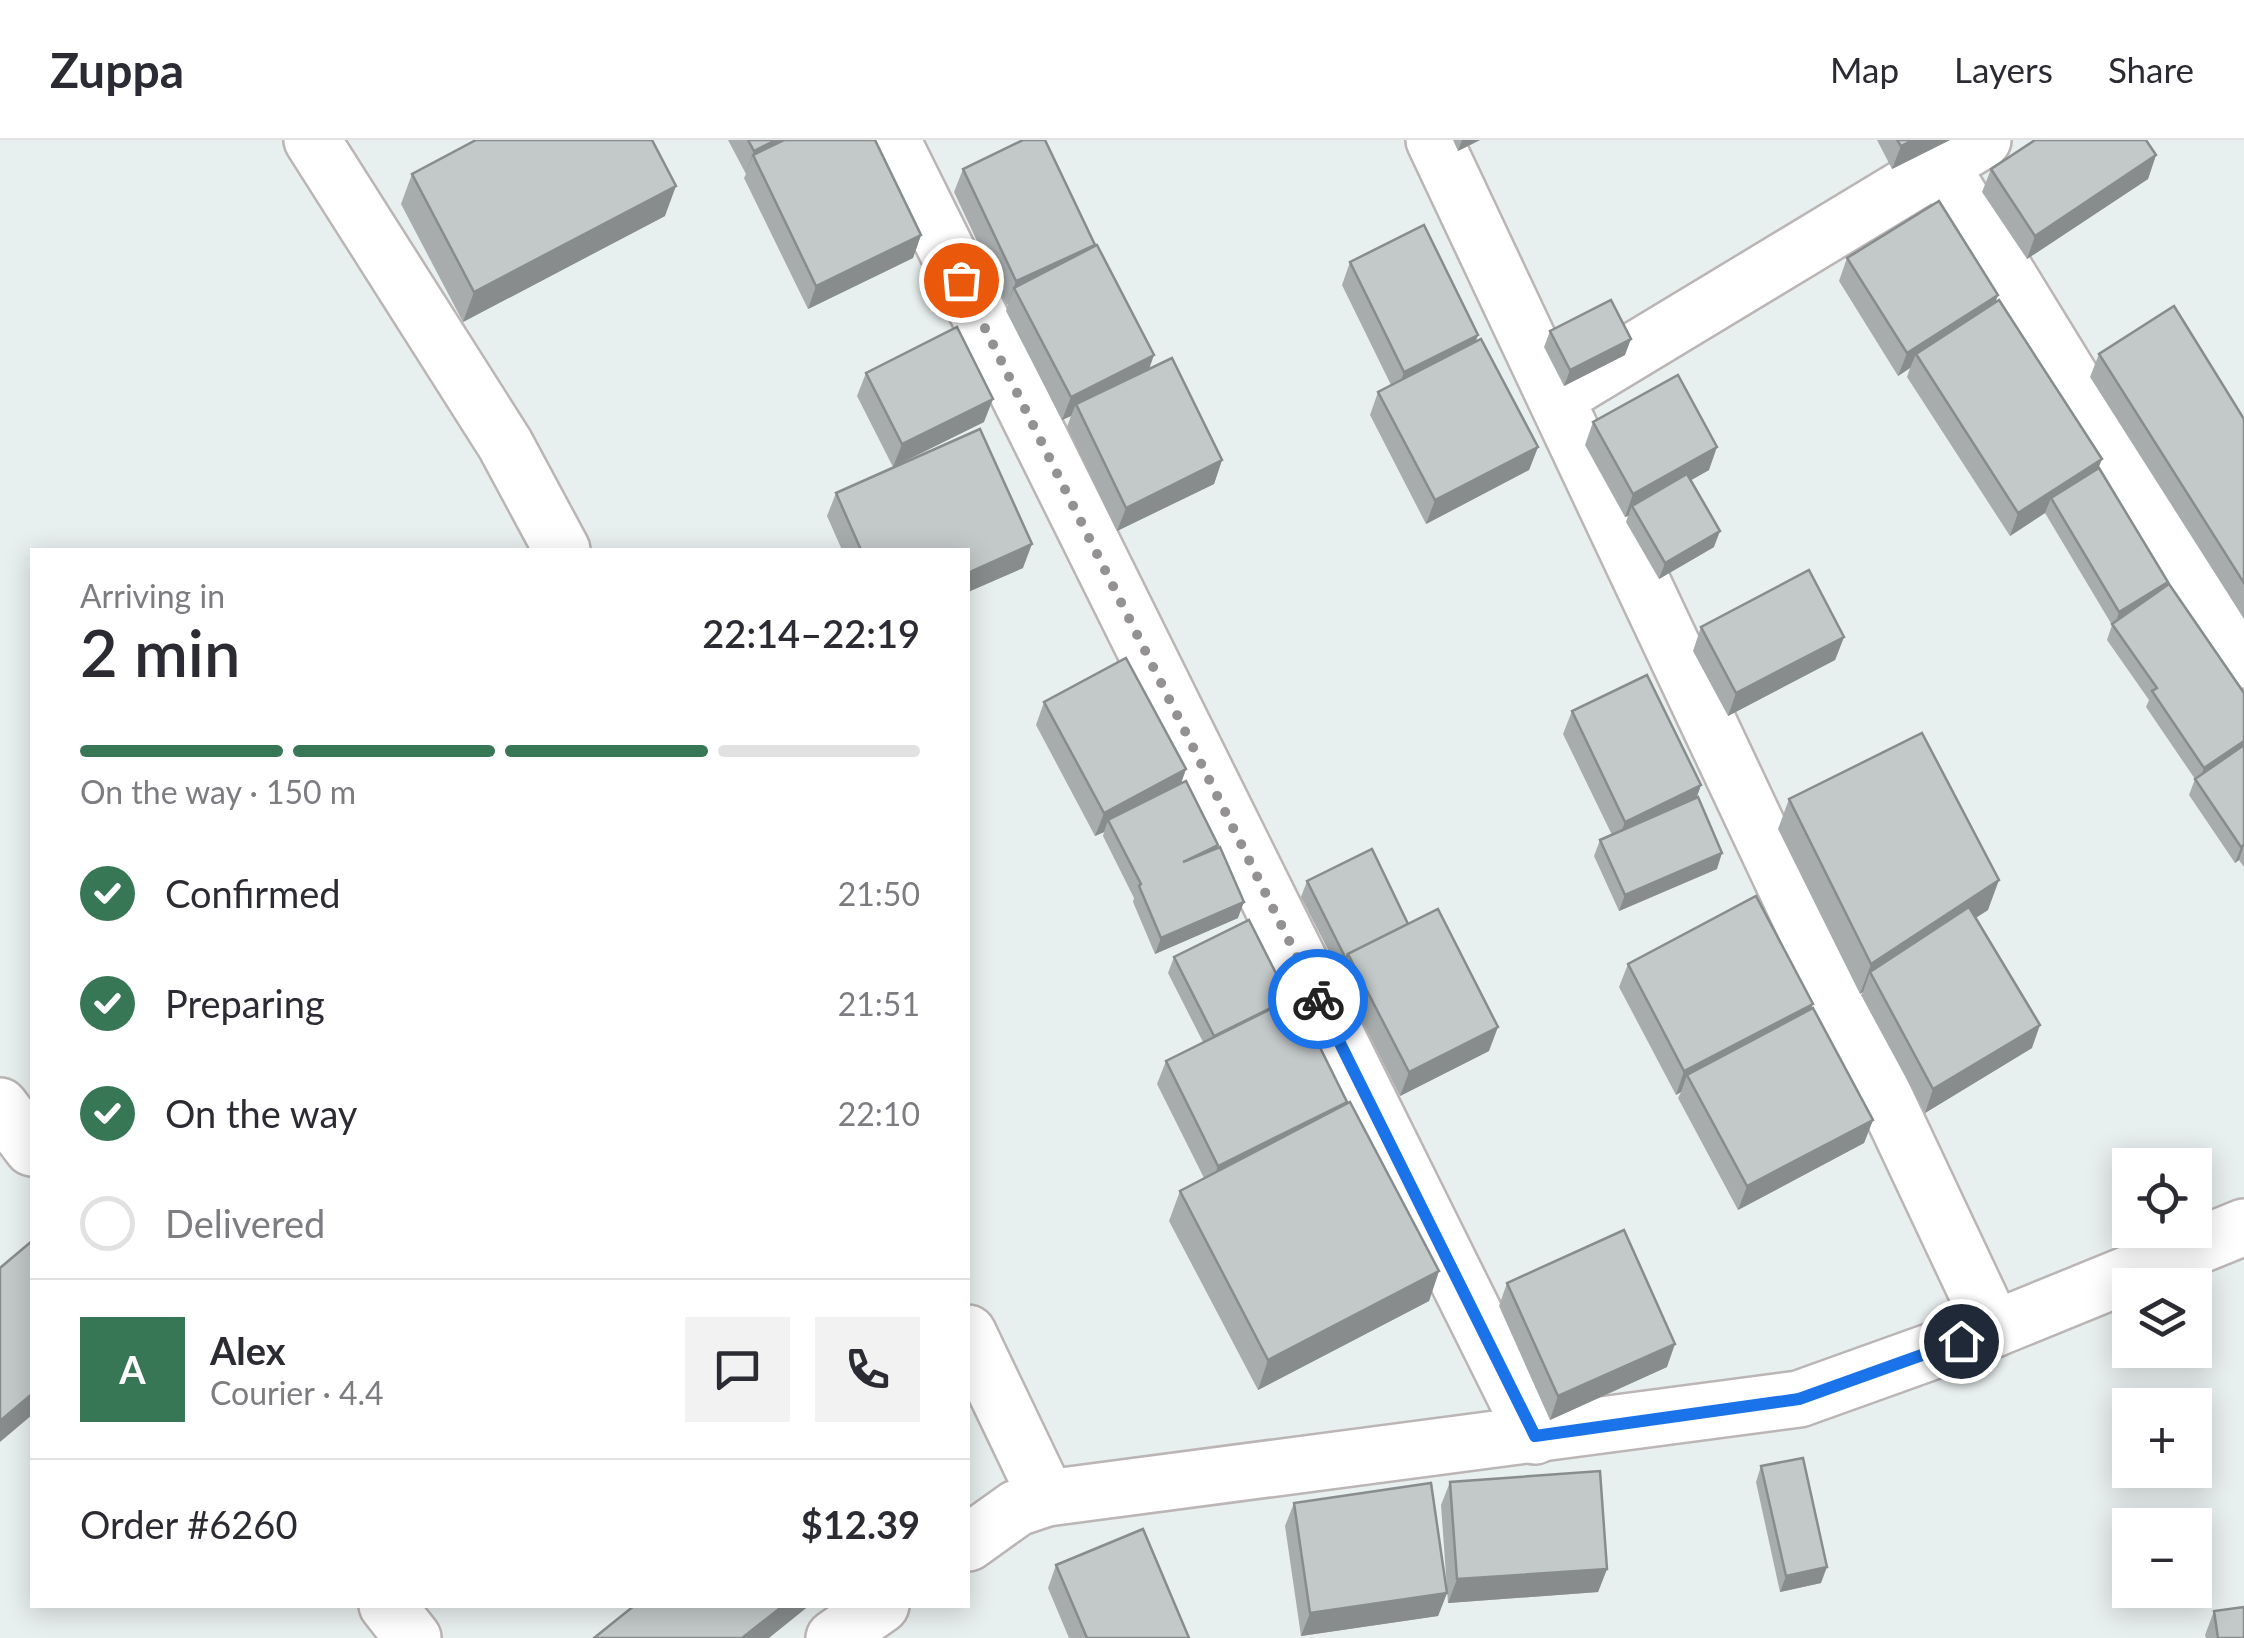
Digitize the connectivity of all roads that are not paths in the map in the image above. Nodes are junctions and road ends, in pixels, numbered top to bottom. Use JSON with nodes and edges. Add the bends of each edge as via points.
{"nodes":[{"id":1,"x":312,"y":140,"type":"edge"},
{"id":2,"x":892,"y":140,"type":"edge"},
{"id":3,"x":1434,"y":140,"type":"edge"},
{"id":4,"x":1962,"y":153,"type":"edge"},
{"id":5,"x":1556,"y":398,"type":"junction"},
{"id":6,"x":561,"y":548,"type":"edge"},
{"id":7,"x":2244,"y":660,"type":"edge"},
{"id":8,"x":0,"y":1106,"type":"edge"},
{"id":9,"x":30,"y":1145,"type":"edge"},
{"id":10,"x":2244,"y":1227,"type":"edge"},
{"id":11,"x":1994,"y":1329,"type":"junction"},
{"id":12,"x":970,"y":1337,"type":"edge"},
{"id":13,"x":1535,"y":1436,"type":"junction"},
{"id":14,"x":1047,"y":1498,"type":"junction"},
{"id":15,"x":970,"y":1543,"type":"edge"},
{"id":16,"x":389,"y":1608,"type":"edge"},
{"id":17,"x":877,"y":1608,"type":"edge"},
{"id":18,"x":412,"y":1638,"type":"edge"},
{"id":19,"x":834,"y":1638,"type":"edge"}],
"edges":[{"from":1,"to":6,"type":"street","via":[[505,444]]},
{"from":2,"to":13,"type":"street"},
{"from":3,"to":5,"type":"street"},
{"from":4,"to":5,"type":"street"},
{"from":4,"to":7,"type":"street"},
{"from":5,"to":11,"type":"street"},
{"from":8,"to":9,"type":"street"},
{"from":10,"to":11,"type":"street"},
{"from":11,"to":13,"type":"street","via":[[1799,1399]]},
{"from":12,"to":14,"type":"street"},
{"from":13,"to":14,"type":"street"},
{"from":14,"to":15,"type":"street","via":[[1017,1508]]},
{"from":16,"to":18,"type":"street"},
{"from":17,"to":19,"type":"street"}]}
